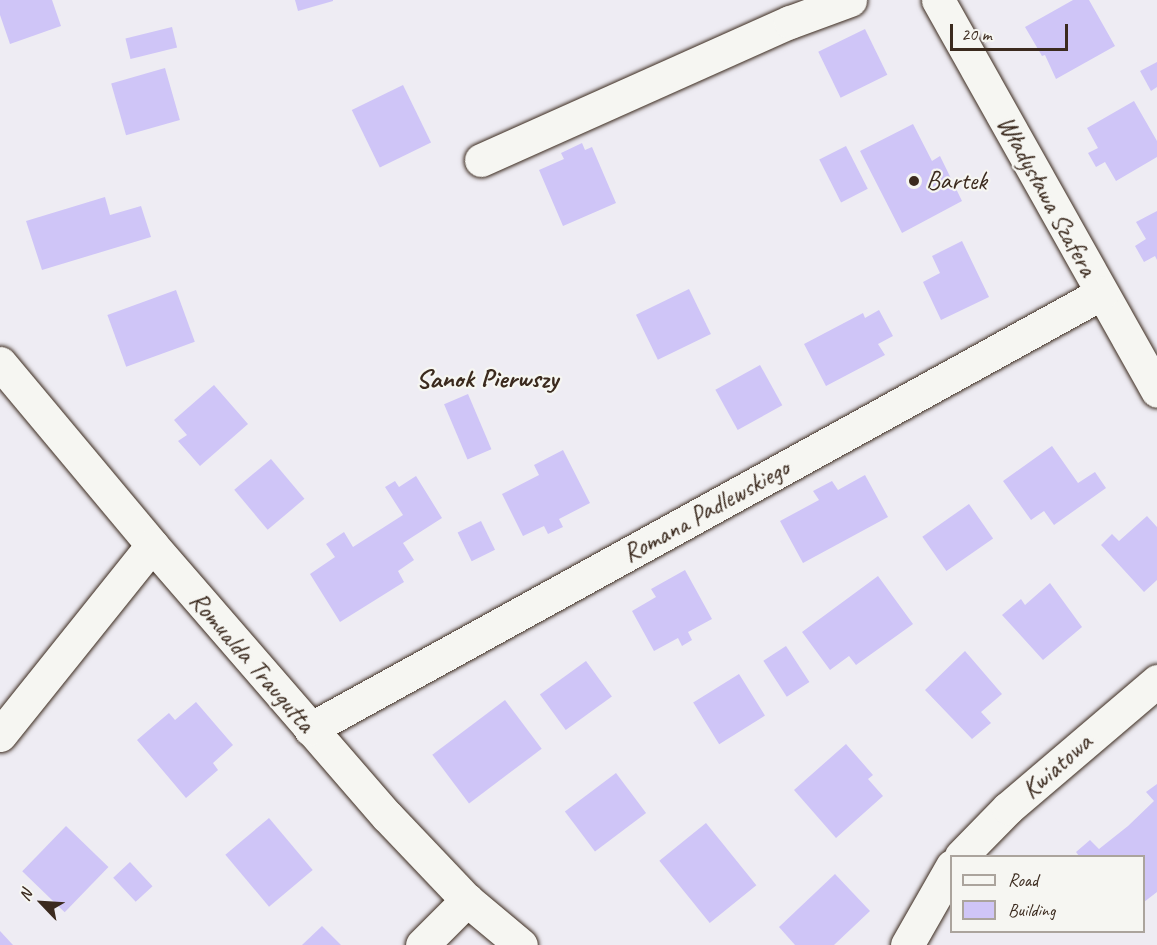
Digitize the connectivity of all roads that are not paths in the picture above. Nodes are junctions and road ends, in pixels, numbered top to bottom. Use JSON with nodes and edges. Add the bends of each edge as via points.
{"nodes":[{"id":1,"x":850,"y":0,"type":"edge"},
{"id":2,"x":938,"y":0,"type":"edge"},
{"id":3,"x":481,"y":160,"type":"dead end"},
{"id":4,"x":1102,"y":293,"type":"junction"},
{"id":5,"x":0,"y":363,"type":"edge"},
{"id":6,"x":1157,"y":391,"type":"edge"},
{"id":7,"x":152,"y":545,"type":"junction"},
{"id":8,"x":1157,"y":681,"type":"edge"},
{"id":9,"x":310,"y":729,"type":"junction"},
{"id":10,"x":0,"y":735,"type":"edge"},
{"id":11,"x":962,"y":855,"type":"edge"},
{"id":12,"x":950,"y":868,"type":"edge"},
{"id":13,"x":467,"y":900,"type":"junction"},
{"id":14,"x":422,"y":945,"type":"edge"},
{"id":15,"x":521,"y":945,"type":"edge"},
{"id":16,"x":907,"y":945,"type":"edge"}],
"edges":[{"from":1,"to":3,"type":"street","via":[[790,22]]},
{"from":2,"to":4,"type":"street","name":"Władysława Szafera"},
{"from":4,"to":6,"type":"street","name":"Władysława Szafera"},
{"from":4,"to":9,"type":"street","name":"Romana Padlewskiego"},
{"from":5,"to":7,"type":"street","name":"Romualda Traugutta"},
{"from":7,"to":9,"type":"street","name":"Romualda Traugutta"},
{"from":7,"to":10,"type":"street"},
{"from":8,"to":11,"type":"street","name":"Kwiatowa","via":[[1008,808]]},
{"from":9,"to":13,"type":"street","name":"Romualda Traugutta"},
{"from":12,"to":16,"type":"street"},
{"from":13,"to":14,"type":"street"},
{"from":13,"to":15,"type":"street","name":"Romualda Traugutta"}]}
